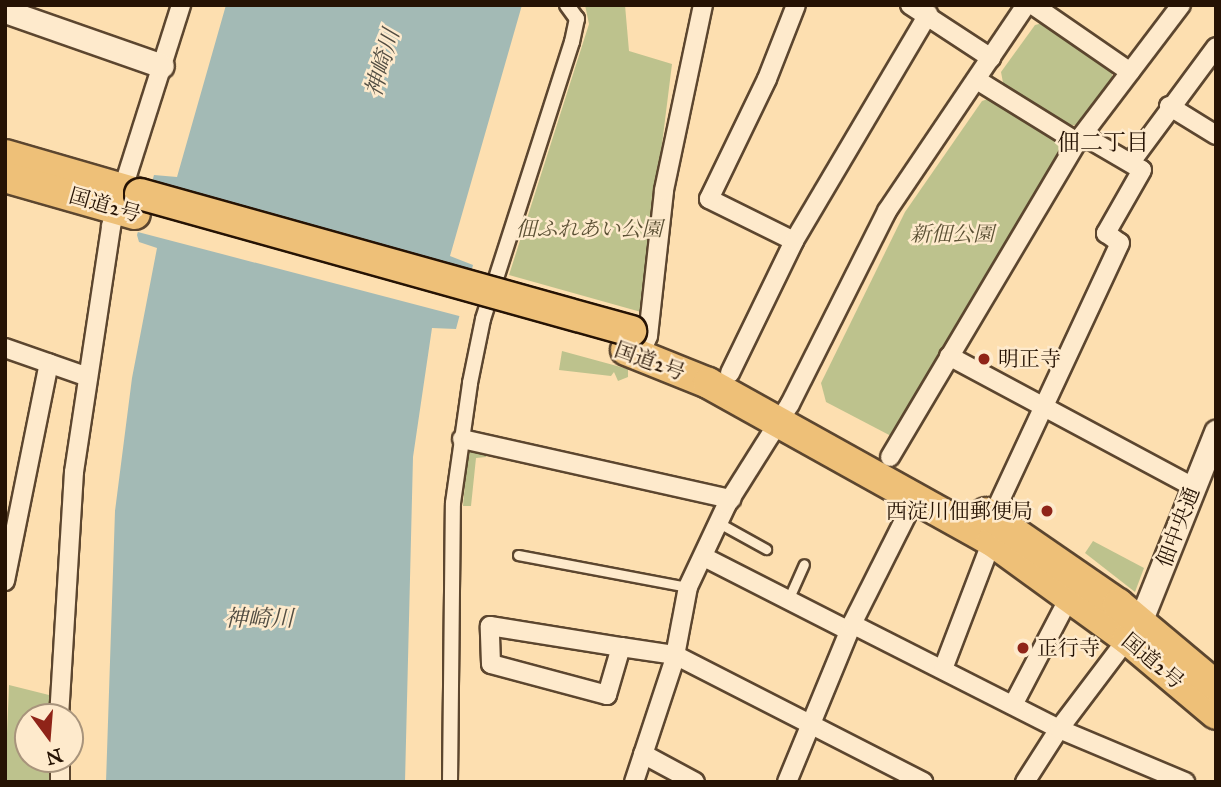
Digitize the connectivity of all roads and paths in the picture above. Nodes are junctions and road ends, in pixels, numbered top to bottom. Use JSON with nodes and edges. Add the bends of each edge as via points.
{"nodes":[{"id":1,"x":180,"y":5,"type":"edge"},
{"id":2,"x":567,"y":5,"type":"edge"},
{"id":3,"x":703,"y":5,"type":"edge"},
{"id":4,"x":796,"y":5,"type":"edge"},
{"id":5,"x":910,"y":5,"type":"edge"},
{"id":6,"x":1027,"y":5,"type":"edge"},
{"id":7,"x":1033,"y":5,"type":"edge"},
{"id":8,"x":1181,"y":5,"type":"edge"},
{"id":9,"x":5,"y":11,"type":"edge"},
{"id":10,"x":928,"y":14,"type":"junction"},
{"id":11,"x":1216,"y":47,"type":"edge"},
{"id":12,"x":991,"y":58,"type":"junction"},
{"id":13,"x":162,"y":66,"type":"junction"},
{"id":14,"x":1130,"y":72,"type":"junction"},
{"id":15,"x":977,"y":80,"type":"junction"},
{"id":16,"x":1169,"y":106,"type":"junction"},
{"id":17,"x":1216,"y":135,"type":"edge"},
{"id":18,"x":1077,"y":142,"type":"junction"},
{"id":19,"x":5,"y":155,"type":"edge"},
{"id":20,"x":1131,"y":162,"type":"junction"},
{"id":21,"x":5,"y":177,"type":"edge"},
{"id":22,"x":128,"y":201,"type":"junction"},
{"id":23,"x":794,"y":241,"type":"junction"},
{"id":24,"x":636,"y":343,"type":"junction"},
{"id":25,"x":5,"y":348,"type":"edge"},
{"id":26,"x":949,"y":356,"type":"junction"},
{"id":27,"x":49,"y":363,"type":"junction"},
{"id":28,"x":730,"y":373,"type":"junction"},
{"id":29,"x":88,"y":377,"type":"junction"},
{"id":30,"x":1044,"y":406,"type":"junction"},
{"id":31,"x":784,"y":412,"type":"junction"},
{"id":32,"x":1216,"y":432,"type":"edge"},
{"id":33,"x":462,"y":439,"type":"junction"},
{"id":34,"x":890,"y":457,"type":"junction"},
{"id":35,"x":1193,"y":487,"type":"junction"},
{"id":36,"x":917,"y":495,"type":"junction"},
{"id":37,"x":731,"y":499,"type":"junction"},
{"id":38,"x":719,"y":523,"type":"junction"},
{"id":39,"x":992,"y":529,"type":"junction"},
{"id":40,"x":766,"y":549,"type":"dead end"},
{"id":41,"x":518,"y":555,"type":"dead end"},
{"id":42,"x":704,"y":557,"type":"junction"},
{"id":43,"x":804,"y":564,"type":"dead end"},
{"id":44,"x":5,"y":581,"type":"edge"},
{"id":45,"x":688,"y":587,"type":"junction"},
{"id":46,"x":1070,"y":596,"type":"junction"},
{"id":47,"x":788,"y":602,"type":"junction"},
{"id":48,"x":850,"y":627,"type":"junction"},
{"id":49,"x":1134,"y":631,"type":"junction"},
{"id":50,"x":621,"y":647,"type":"junction"},
{"id":51,"x":675,"y":655,"type":"junction"},
{"id":52,"x":943,"y":669,"type":"junction"},
{"id":53,"x":1216,"y":686,"type":"edge"},
{"id":54,"x":61,"y":703,"type":"edge"},
{"id":55,"x":1013,"y":705,"type":"junction"},
{"id":56,"x":1216,"y":714,"type":"edge"},
{"id":57,"x":811,"y":722,"type":"junction"},
{"id":58,"x":1059,"y":729,"type":"junction"},
{"id":59,"x":643,"y":754,"type":"junction"},
{"id":60,"x":450,"y":782,"type":"edge"},
{"id":61,"x":634,"y":782,"type":"edge"},
{"id":62,"x":695,"y":782,"type":"edge"},
{"id":63,"x":787,"y":782,"type":"edge"},
{"id":64,"x":923,"y":782,"type":"edge"},
{"id":65,"x":1026,"y":782,"type":"edge"},
{"id":66,"x":1185,"y":782,"type":"edge"}],
"edges":[{"from":1,"to":13,"type":"street"},
{"from":2,"to":33,"type":"street","via":[[577,19],[572,42],[483,319]]},
{"from":3,"to":24,"type":"street"},
{"from":4,"to":23,"type":"street","via":[[767,79],[709,199]]},
{"from":5,"to":10,"type":"street"},
{"from":6,"to":12,"type":"street"},
{"from":7,"to":14,"type":"street"},
{"from":8,"to":14,"type":"street"},
{"from":9,"to":13,"type":"street"},
{"from":10,"to":12,"type":"street"},
{"from":10,"to":23,"type":"street"},
{"from":11,"to":16,"type":"street"},
{"from":12,"to":15,"type":"street"},
{"from":13,"to":22,"type":"street"},
{"from":14,"to":18,"type":"street"},
{"from":15,"to":18,"type":"street"},
{"from":15,"to":31,"type":"street","via":[[887,211]]},
{"from":16,"to":17,"type":"street"},
{"from":16,"to":20,"type":"street"},
{"from":18,"to":20,"type":"street","via":[[1089,139]]},
{"from":18,"to":26,"type":"street"},
{"from":19,"to":22,"type":"highway","name":"国道2号"},
{"from":20,"to":30,"type":"street","via":[[1142,170],[1106,233],[1120,243]]},
{"from":21,"to":22,"type":"highway","name":"国道2号"},
{"from":22,"to":24,"type":"highway","name":"国道2号"},
{"from":22,"to":29,"type":"street"},
{"from":23,"to":28,"type":"street"},
{"from":24,"to":28,"type":"highway","name":"国道2号"},
{"from":24,"to":31,"type":"highway","name":"国道2号"},
{"from":25,"to":27,"type":"street"},
{"from":26,"to":30,"type":"street"},
{"from":26,"to":34,"type":"street"},
{"from":27,"to":29,"type":"street"},
{"from":27,"to":44,"type":"street"},
{"from":28,"to":31,"type":"highway","name":"国道2号"},
{"from":29,"to":54,"type":"street","via":[[68,540]]},
{"from":30,"to":35,"type":"street"},
{"from":30,"to":39,"type":"street"},
{"from":31,"to":34,"type":"highway","name":"国道2号"},
{"from":31,"to":36,"type":"highway","name":"国道2号"},
{"from":31,"to":37,"type":"street"},
{"from":32,"to":35,"type":"street","name":"佃中央通"},
{"from":33,"to":37,"type":"street"},
{"from":33,"to":60,"type":"street","via":[[453,503]]},
{"from":34,"to":39,"type":"highway","name":"国道2号"},
{"from":35,"to":49,"type":"street","name":"佃中央通"},
{"from":36,"to":39,"type":"highway","name":"国道2号"},
{"from":36,"to":48,"type":"street"},
{"from":37,"to":38,"type":"street"},
{"from":38,"to":40,"type":"lane"},
{"from":38,"to":42,"type":"street"},
{"from":39,"to":46,"type":"highway","name":"国道2号"},
{"from":39,"to":49,"type":"highway","name":"国道2号"},
{"from":39,"to":52,"type":"street"},
{"from":41,"to":45,"type":"lane"},
{"from":42,"to":45,"type":"street"},
{"from":42,"to":47,"type":"street"},
{"from":43,"to":47,"type":"lane"},
{"from":45,"to":51,"type":"street"},
{"from":46,"to":49,"type":"highway","name":"国道2号"},
{"from":46,"to":55,"type":"street"},
{"from":47,"to":48,"type":"street"},
{"from":48,"to":52,"type":"street"},
{"from":48,"to":57,"type":"street"},
{"from":49,"to":53,"type":"highway","name":"国道2号"},
{"from":49,"to":56,"type":"highway","name":"国道2号"},
{"from":49,"to":58,"type":"street"},
{"from":50,"to":50,"type":"street","via":[[595,643],[490,626],[491,664],[607,695]]},
{"from":50,"to":51,"type":"street"},
{"from":51,"to":57,"type":"street"},
{"from":51,"to":59,"type":"street"},
{"from":52,"to":55,"type":"street"},
{"from":55,"to":58,"type":"street"},
{"from":57,"to":63,"type":"street"},
{"from":57,"to":64,"type":"street"},
{"from":58,"to":65,"type":"street"},
{"from":58,"to":66,"type":"street"},
{"from":59,"to":61,"type":"street"},
{"from":59,"to":62,"type":"street"}]}
